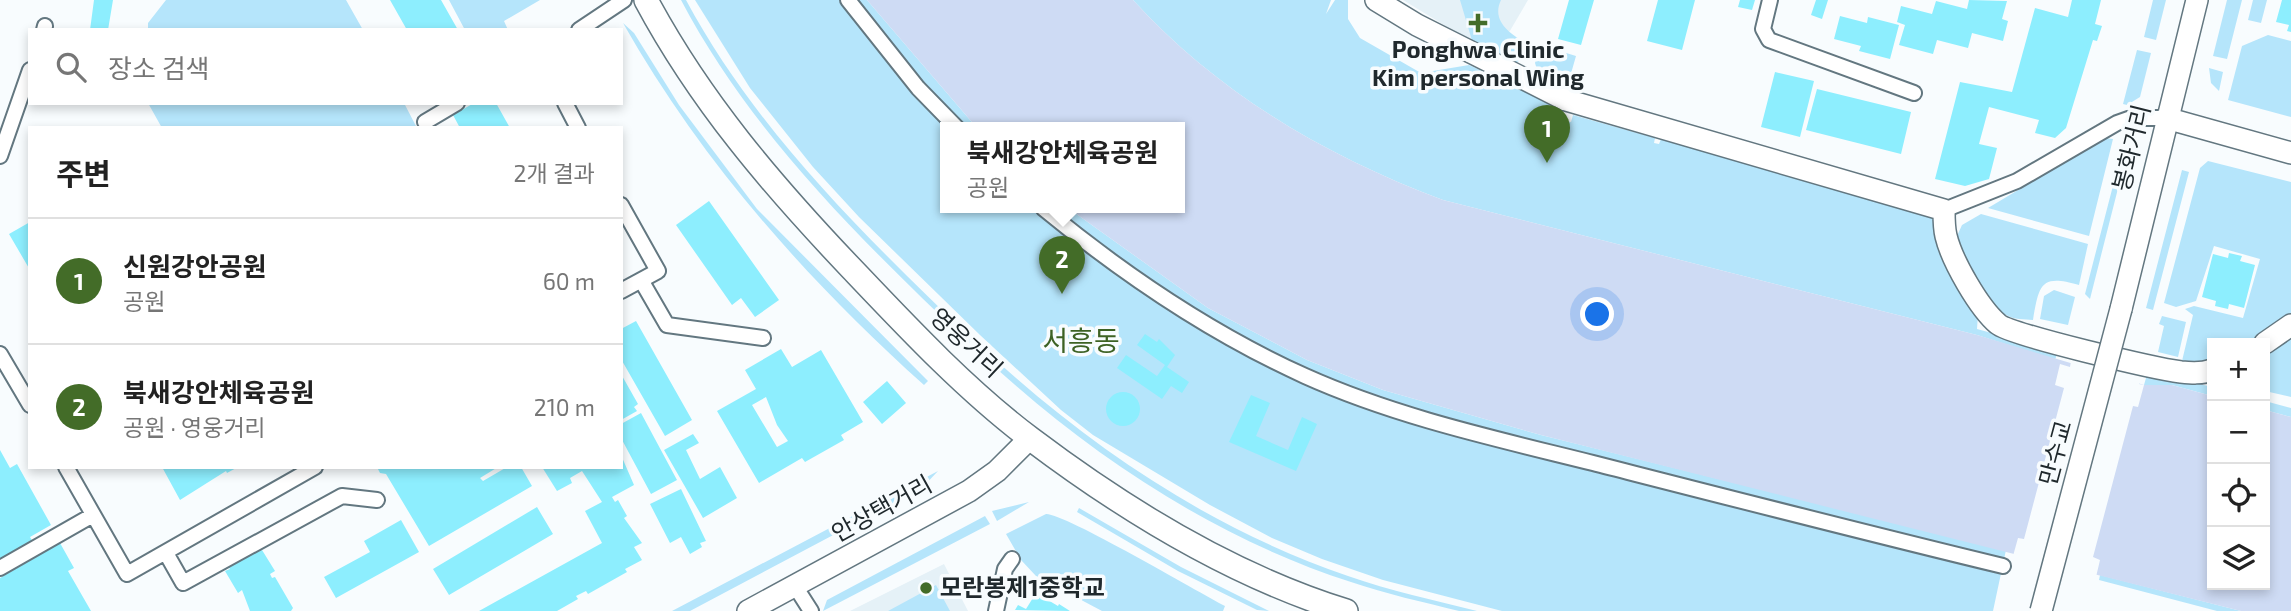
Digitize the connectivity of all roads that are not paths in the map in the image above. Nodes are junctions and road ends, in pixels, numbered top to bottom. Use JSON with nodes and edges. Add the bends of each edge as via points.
{"nodes":[{"id":1,"x":624,"y":0,"type":"edge"},
{"id":2,"x":646,"y":0,"type":"edge"},
{"id":3,"x":848,"y":0,"type":"edge"},
{"id":4,"x":1376,"y":0,"type":"edge"},
{"id":5,"x":1770,"y":0,"type":"edge"},
{"id":6,"x":2197,"y":0,"type":"edge"},
{"id":7,"x":582,"y":28,"type":"edge"},
{"id":8,"x":28,"y":76,"type":"edge"},
{"id":9,"x":1914,"y":93,"type":"dead end"},
{"id":10,"x":454,"y":105,"type":"edge"},
{"id":11,"x":566,"y":105,"type":"edge"},
{"id":12,"x":2166,"y":118,"type":"junction"},
{"id":13,"x":425,"y":122,"type":"dead end"},
{"id":14,"x":951,"y":122,"type":"edge"},
{"id":15,"x":577,"y":126,"type":"edge"},
{"id":16,"x":2291,"y":153,"type":"edge"},
{"id":17,"x":0,"y":156,"type":"edge"},
{"id":18,"x":623,"y":209,"type":"edge"},
{"id":19,"x":1944,"y":209,"type":"junction"},
{"id":20,"x":1050,"y":213,"type":"edge"},
{"id":21,"x":641,"y":280,"type":"junction"},
{"id":22,"x":623,"y":291,"type":"edge"},
{"id":23,"x":2121,"y":309,"type":"joint"},
{"id":24,"x":2291,"y":325,"type":"edge"},
{"id":25,"x":763,"y":338,"type":"dead end"},
{"id":26,"x":2270,"y":340,"type":"edge"},
{"id":27,"x":0,"y":354,"type":"edge"},
{"id":28,"x":2207,"y":372,"type":"edge"},
{"id":29,"x":28,"y":402,"type":"edge"},
{"id":30,"x":1030,"y":438,"type":"junction"},
{"id":31,"x":67,"y":469,"type":"edge"},
{"id":32,"x":312,"y":469,"type":"edge"},
{"id":33,"x":377,"y":500,"type":"dead end"},
{"id":34,"x":93,"y":514,"type":"junction"},
{"id":35,"x":166,"y":553,"type":"junction"},
{"id":36,"x":1012,"y":559,"type":"dead end"},
{"id":37,"x":2003,"y":566,"type":"dead end"},
{"id":38,"x":0,"y":568,"type":"edge"},
{"id":39,"x":795,"y":586,"type":"junction"},
{"id":40,"x":748,"y":611,"type":"edge"},
{"id":41,"x":811,"y":611,"type":"edge"},
{"id":42,"x":996,"y":611,"type":"edge"},
{"id":43,"x":1346,"y":611,"type":"edge"},
{"id":44,"x":2041,"y":611,"type":"edge"}],
"edges":[{"from":1,"to":7,"type":"street"},
{"from":2,"to":30,"type":"main road","name":"영웅거리","via":[[723,124],[756,164],[875,292]]},
{"from":3,"to":14,"type":"street"},
{"from":4,"to":19,"type":"street","via":[[1566,100]]},
{"from":5,"to":9,"type":"street","via":[[1763,29],[1769,40]]},
{"from":6,"to":12,"type":"street","name":"봉화거리"},
{"from":8,"to":17,"type":"street"},
{"from":10,"to":13,"type":"street"},
{"from":11,"to":15,"type":"street"},
{"from":12,"to":16,"type":"street"},
{"from":12,"to":19,"type":"street","via":[[2131,118],[2117,123],[2017,181]]},
{"from":12,"to":23,"type":"street","name":"봉화거리"},
{"from":18,"to":21,"type":"street","via":[[658,271]]},
{"from":19,"to":28,"type":"street","via":[[1946,236],[1953,252],[1979,300],[2001,327],[2149,366]]},
{"from":20,"to":37,"type":"street","via":[[1226,335],[1361,400]]},
{"from":21,"to":22,"type":"street"},
{"from":21,"to":25,"type":"street","via":[[667,325]]},
{"from":23,"to":44,"type":"street","name":"만수교","bridge":true},
{"from":24,"to":26,"type":"street"},
{"from":27,"to":29,"type":"street"},
{"from":30,"to":39,"type":"street","name":"안상택거리","via":[[969,491]]},
{"from":30,"to":43,"type":"main road","name":"영웅거리","via":[[1163,527],[1310,600]]},
{"from":31,"to":34,"type":"street"},
{"from":32,"to":35,"type":"street"},
{"from":33,"to":35,"type":"street","via":[[342,496],[183,583]]},
{"from":34,"to":35,"type":"street","via":[[127,574]]},
{"from":34,"to":38,"type":"street"},
{"from":36,"to":42,"type":"street","via":[[1005,569]]},
{"from":39,"to":40,"type":"street","name":"안상택거리"},
{"from":39,"to":41,"type":"street"}]}
